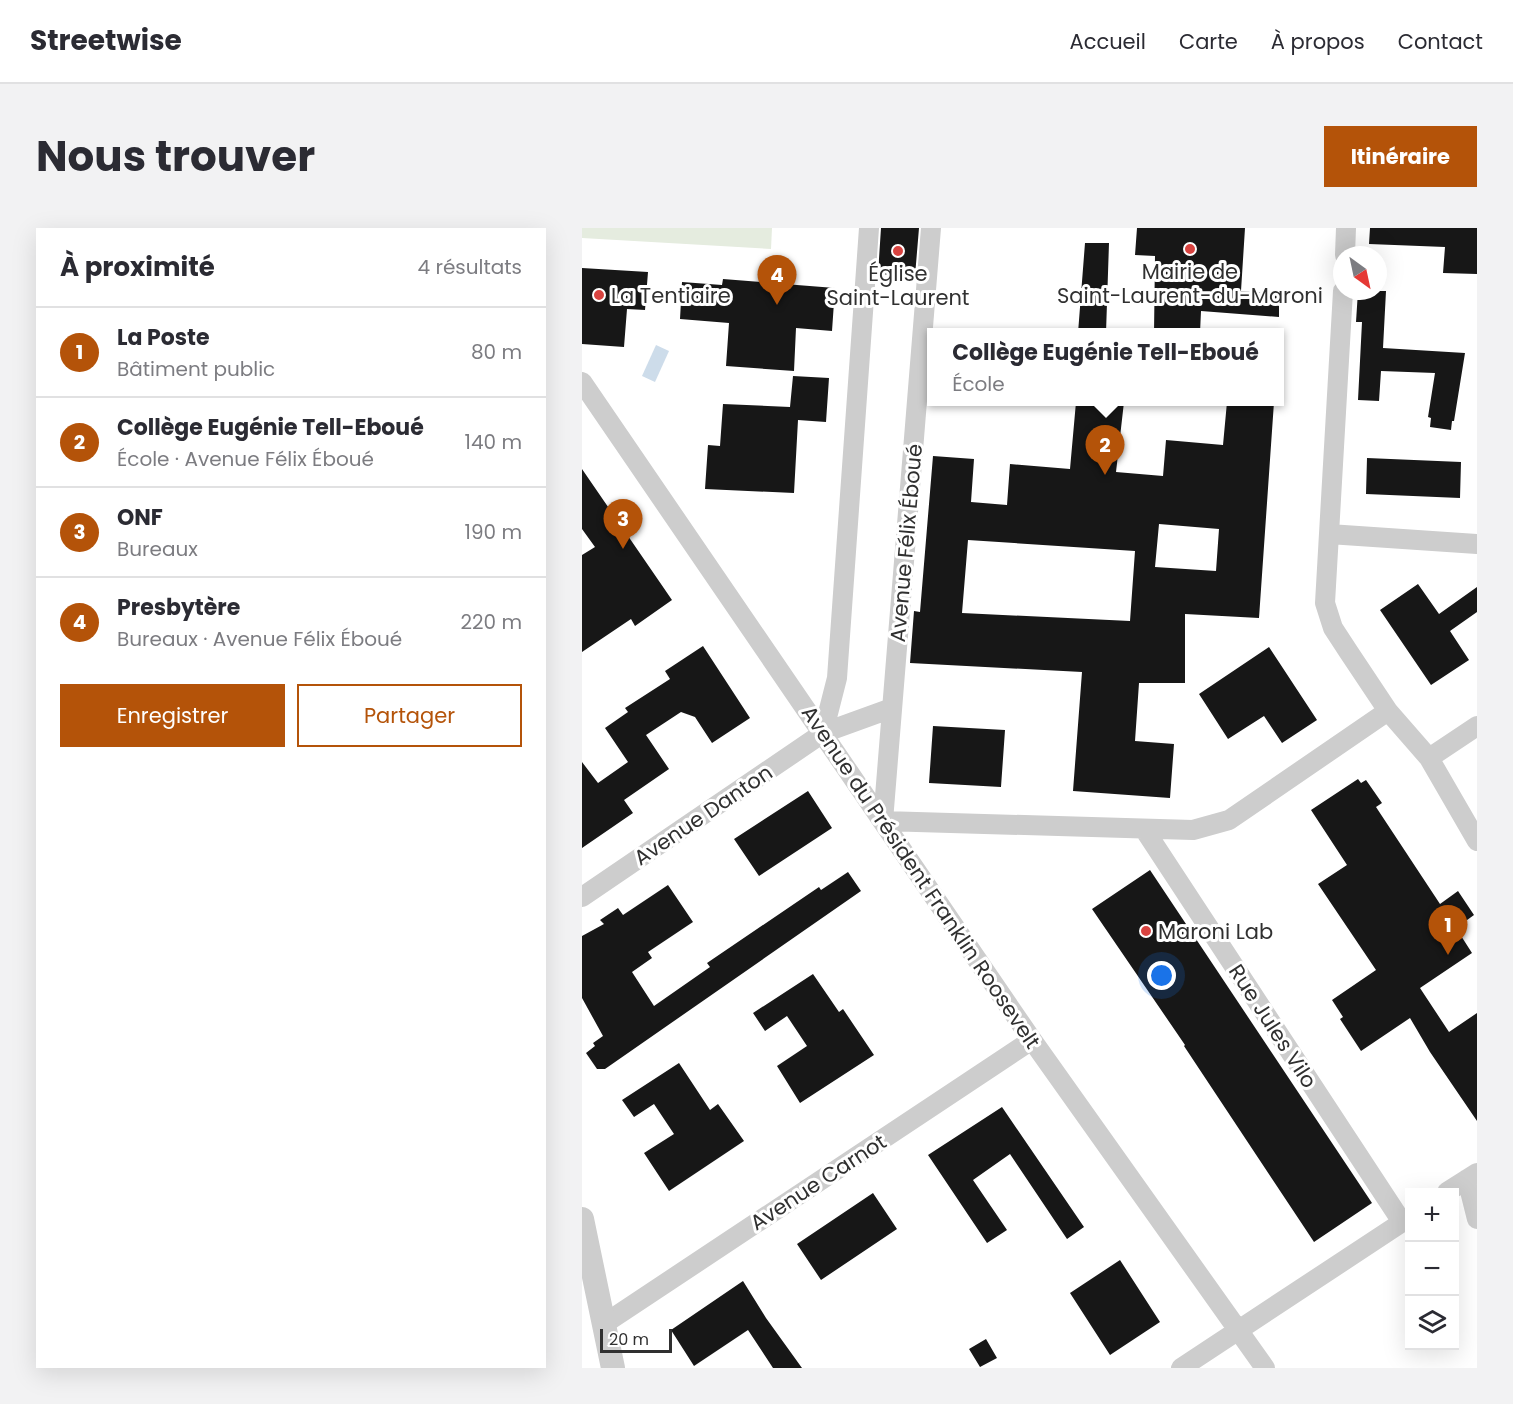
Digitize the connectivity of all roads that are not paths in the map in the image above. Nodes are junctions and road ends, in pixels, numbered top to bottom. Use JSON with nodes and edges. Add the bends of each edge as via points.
{"nodes":[{"id":1,"x":869,"y":228,"type":"edge"},
{"id":2,"x":931,"y":228,"type":"edge"},
{"id":3,"x":1346,"y":228,"type":"edge"},
{"id":4,"x":1345,"y":246,"type":"edge"},
{"id":5,"x":1342,"y":300,"type":"edge"},
{"id":6,"x":582,"y":382,"type":"edge"},
{"id":7,"x":1329,"y":534,"type":"junction"},
{"id":8,"x":1477,"y":544,"type":"edge"},
{"id":9,"x":892,"y":708,"type":"junction"},
{"id":10,"x":1388,"y":711,"type":"junction"},
{"id":11,"x":1477,"y":726,"type":"edge"},
{"id":12,"x":823,"y":733,"type":"junction"},
{"id":13,"x":1429,"y":758,"type":"junction"},
{"id":14,"x":883,"y":821,"type":"junction"},
{"id":15,"x":1144,"y":830,"type":"junction"},
{"id":16,"x":1477,"y":841,"type":"edge"},
{"id":17,"x":582,"y":897,"type":"edge"},
{"id":18,"x":1032,"y":1040,"type":"junction"},
{"id":19,"x":1472,"y":1176,"type":"edge"},
{"id":20,"x":1453,"y":1188,"type":"edge"},
{"id":21,"x":582,"y":1219,"type":"edge"},
{"id":22,"x":1405,"y":1219,"type":"edge"},
{"id":23,"x":1477,"y":1219,"type":"edge"},
{"id":24,"x":1405,"y":1221,"type":"edge"},
{"id":25,"x":604,"y":1324,"type":"junction"},
{"id":26,"x":1239,"y":1331,"type":"junction"},
{"id":27,"x":613,"y":1368,"type":"edge"},
{"id":28,"x":1181,"y":1368,"type":"edge"},
{"id":29,"x":1265,"y":1368,"type":"edge"}],
"edges":[{"from":1,"to":12,"type":"street","via":[[837,678]]},
{"from":2,"to":9,"type":"street","name":"Avenue Félix Éboué"},
{"from":3,"to":4,"type":"street"},
{"from":5,"to":7,"type":"street"},
{"from":6,"to":12,"type":"street","name":"Avenue du Président Franklin Roosevelt"},
{"from":7,"to":8,"type":"street"},
{"from":7,"to":10,"type":"street","via":[[1325,603],[1328,615]]},
{"from":9,"to":12,"type":"street","name":"Avenue Danton"},
{"from":9,"to":14,"type":"street","name":"Avenue Félix Éboué"},
{"from":10,"to":13,"type":"street"},
{"from":10,"to":15,"type":"street","via":[[1229,820],[1193,830]]},
{"from":11,"to":13,"type":"street"},
{"from":12,"to":14,"type":"street","name":"Avenue du Président Franklin Roosevelt"},
{"from":12,"to":17,"type":"street","name":"Avenue Danton"},
{"from":13,"to":16,"type":"street"},
{"from":14,"to":15,"type":"street"},
{"from":14,"to":18,"type":"street","name":"Avenue du Président Franklin Roosevelt"},
{"from":15,"to":22,"type":"street","name":"Rue Jules Vilo"},
{"from":18,"to":25,"type":"street","name":"Avenue Carnot"},
{"from":18,"to":26,"type":"street","name":"Avenue du Président Franklin Roosevelt"},
{"from":19,"to":20,"type":"street"},
{"from":19,"to":23,"type":"street"},
{"from":21,"to":25,"type":"street"},
{"from":24,"to":26,"type":"street"},
{"from":25,"to":27,"type":"street"},
{"from":26,"to":28,"type":"street"},
{"from":26,"to":29,"type":"street","name":"Avenue du Président Franklin Roosevelt"}]}
